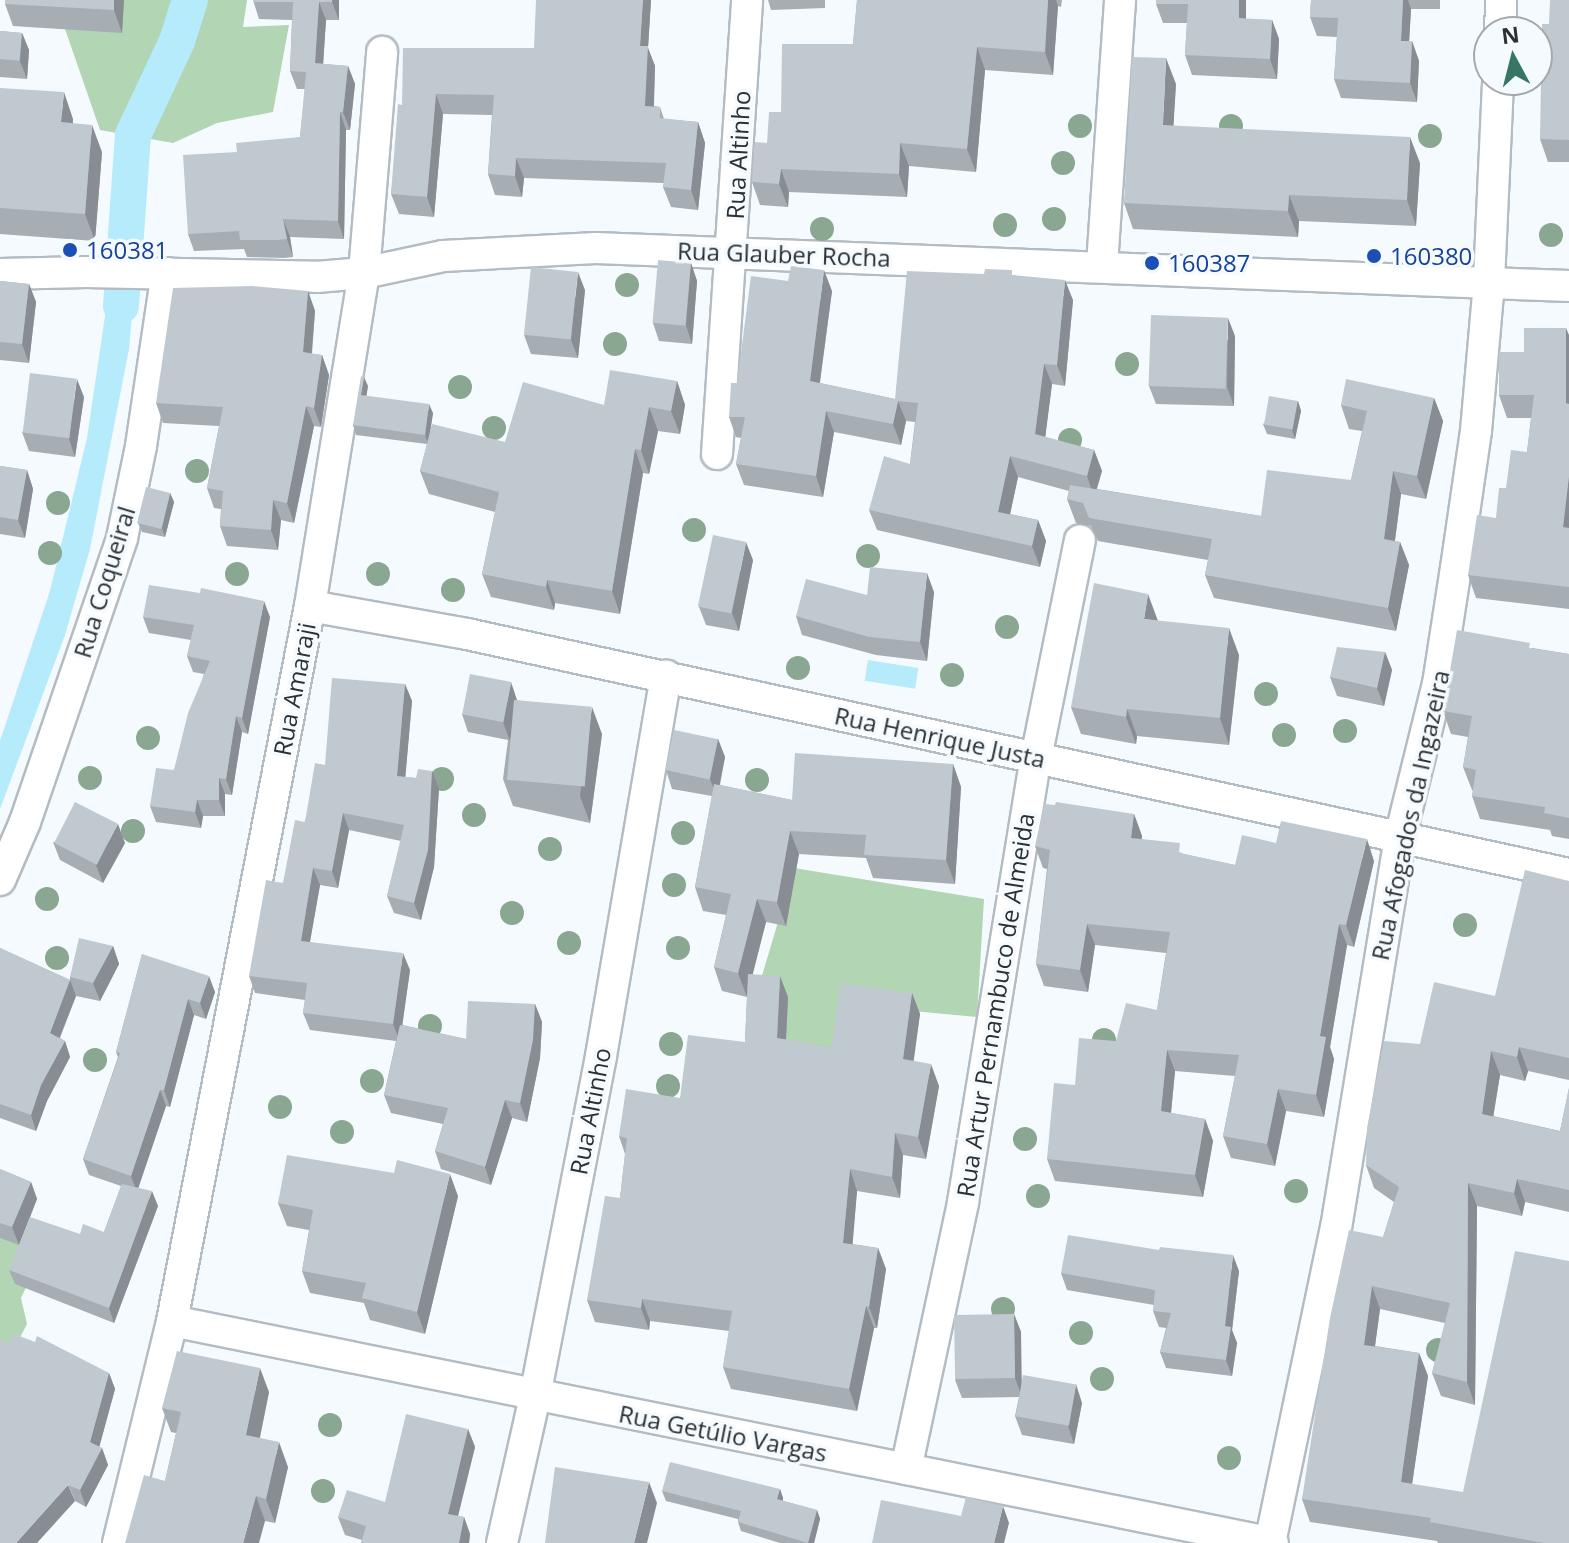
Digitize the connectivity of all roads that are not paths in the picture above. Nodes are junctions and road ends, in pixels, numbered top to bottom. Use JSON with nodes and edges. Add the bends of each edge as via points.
{"nodes":[{"id":1,"x":747,"y":0,"type":"edge"},
{"id":2,"x":1120,"y":0,"type":"edge"},
{"id":3,"x":382,"y":52,"type":"dead end"},
{"id":4,"x":1497,"y":96,"type":"edge"},
{"id":5,"x":733,"y":253,"type":"junction"},
{"id":6,"x":1102,"y":265,"type":"junction"},
{"id":7,"x":158,"y":273,"type":"junction"},
{"id":8,"x":364,"y":273,"type":"junction"},
{"id":9,"x":0,"y":274,"type":"edge"},
{"id":10,"x":1489,"y":281,"type":"junction"},
{"id":11,"x":1569,"y":286,"type":"edge"},
{"id":12,"x":717,"y":454,"type":"dead end"},
{"id":13,"x":1080,"y":540,"type":"dead end"},
{"id":14,"x":310,"y":606,"type":"junction"},
{"id":15,"x":666,"y":676,"type":"junction"},
{"id":16,"x":1036,"y":758,"type":"junction"},
{"id":17,"x":1400,"y":837,"type":"junction"},
{"id":18,"x":1569,"y":874,"type":"edge"},
{"id":19,"x":0,"y":880,"type":"edge"},
{"id":20,"x":172,"y":1321,"type":"junction"},
{"id":21,"x":535,"y":1396,"type":"junction"},
{"id":22,"x":906,"y":1469,"type":"junction"},
{"id":23,"x":118,"y":1543,"type":"edge"},
{"id":24,"x":502,"y":1543,"type":"edge"},
{"id":25,"x":1271,"y":1543,"type":"edge"}],
"edges":[{"from":1,"to":5,"type":"street","name":"Rua Altinho"},
{"from":2,"to":6,"type":"street"},
{"from":3,"to":8,"type":"street","name":"Rua Amaraji"},
{"from":4,"to":10,"type":"street","name":"Rua Afogados da Ingazeira"},
{"from":5,"to":6,"type":"street","name":"Rua Glauber Rocha"},
{"from":5,"to":8,"type":"street","name":"Rua Glauber Rocha","via":[[550,250],[443,256]]},
{"from":5,"to":12,"type":"street","name":"Rua Altinho"},
{"from":6,"to":10,"type":"street","name":"Rua Glauber Rocha"},
{"from":7,"to":8,"type":"street","name":"Rua Glauber Rocha"},
{"from":7,"to":9,"type":"street","name":"Rua Glauber Rocha"},
{"from":7,"to":19,"type":"street","name":"Rua Coqueiral","via":[[141,446],[122,538],[25,822]]},
{"from":8,"to":14,"type":"street","name":"Rua Amaraji"},
{"from":10,"to":11,"type":"street","name":"Rua Glauber Rocha"},
{"from":10,"to":17,"type":"street","name":"Rua Afogados da Ingazeira","via":[[1476,431],[1438,684]]},
{"from":13,"to":16,"type":"street","name":"Rua Artur Pernambuco de Almeida"},
{"from":14,"to":15,"type":"street","name":"Rua Henrique Justa"},
{"from":14,"to":20,"type":"street","name":"Rua Amaraji"},
{"from":15,"to":16,"type":"street","name":"Rua Henrique Justa"},
{"from":15,"to":21,"type":"street","name":"Rua Altinho","via":[[601,1056]]},
{"from":16,"to":17,"type":"street","name":"Rua Henrique Justa"},
{"from":16,"to":22,"type":"street","name":"Rua Artur Pernambuco de Almeida","via":[[963,1202]]},
{"from":17,"to":18,"type":"street","name":"Rua Henrique Justa"},
{"from":17,"to":25,"type":"street","name":"Rua Afogados da Ingazeira","via":[[1336,1228]]},
{"from":20,"to":21,"type":"street","name":"Rua Getúlio Vargas"},
{"from":20,"to":23,"type":"street","name":"Rua Amaraji"},
{"from":21,"to":22,"type":"street","name":"Rua Getúlio Vargas"},
{"from":21,"to":24,"type":"street","name":"Rua Altinho"},
{"from":22,"to":25,"type":"street","name":"Rua Getúlio Vargas"}]}
